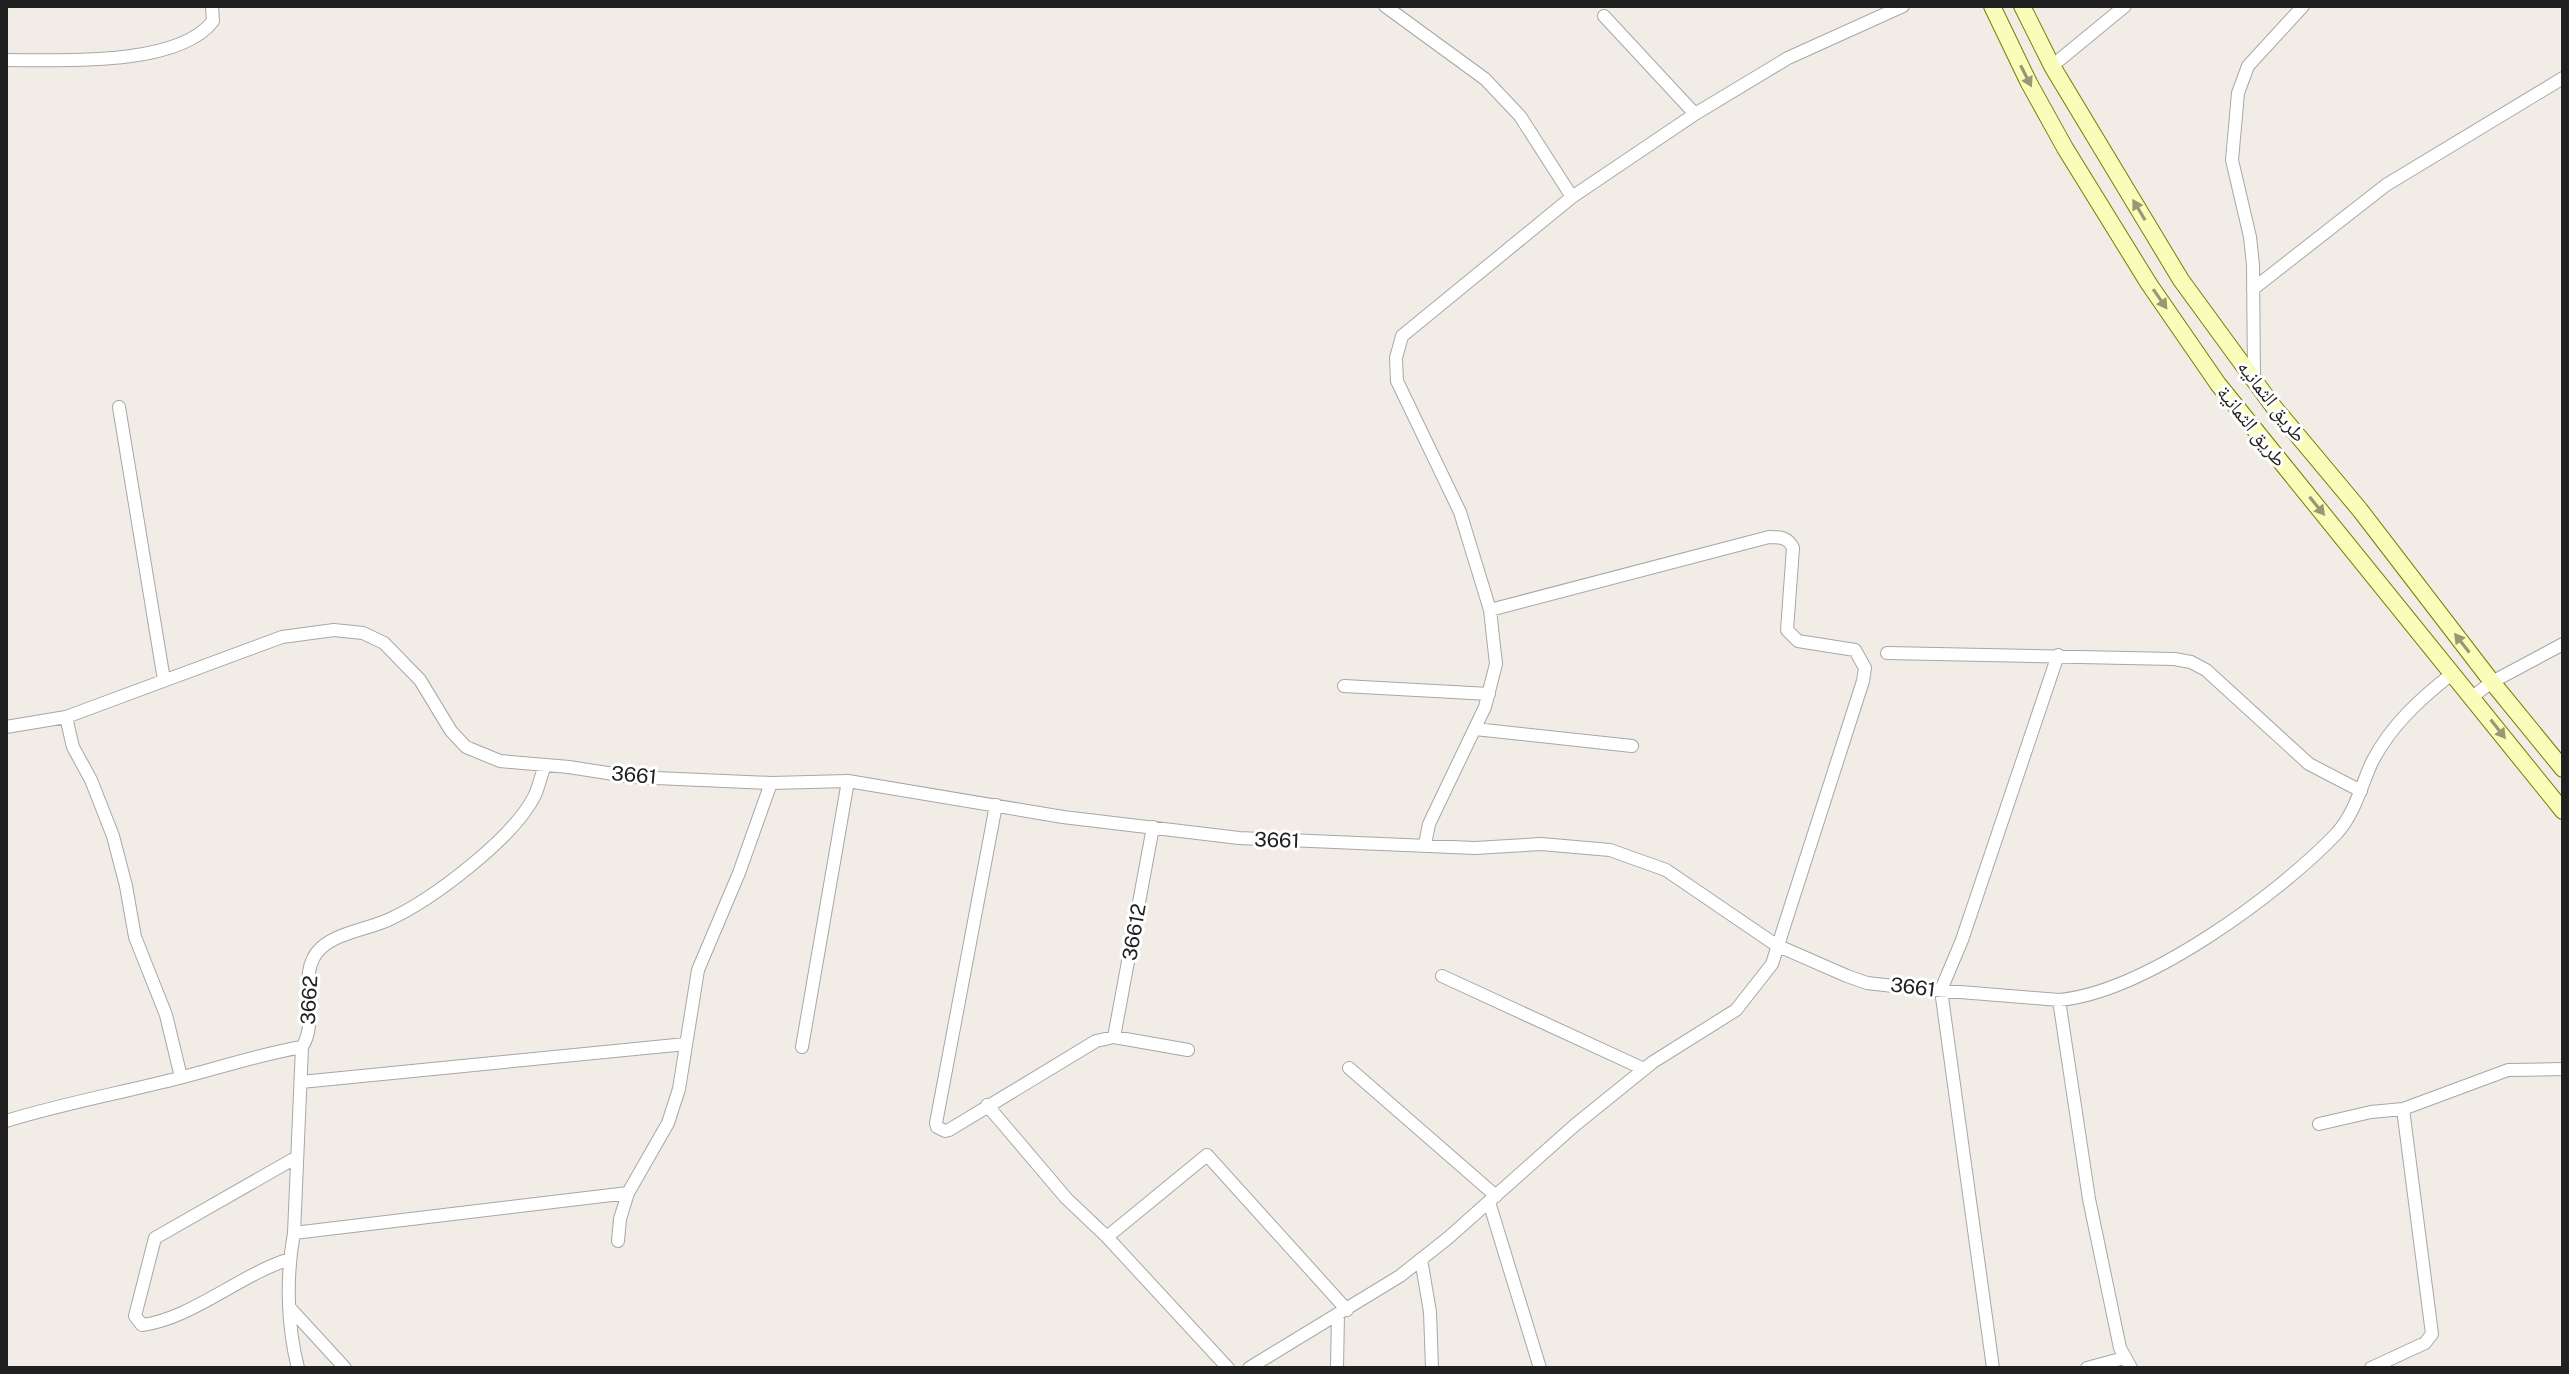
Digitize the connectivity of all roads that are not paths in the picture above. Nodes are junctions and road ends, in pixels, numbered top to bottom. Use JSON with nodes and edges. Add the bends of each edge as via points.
{"nodes":[{"id":1,"x":212,"y":6,"type":"edge"},
{"id":2,"x":1385,"y":6,"type":"edge"},
{"id":3,"x":1903,"y":6,"type":"edge"},
{"id":4,"x":1992,"y":6,"type":"edge"},
{"id":5,"x":2022,"y":6,"type":"edge"},
{"id":6,"x":2125,"y":6,"type":"edge"},
{"id":7,"x":2303,"y":6,"type":"edge"},
{"id":8,"x":1604,"y":16,"type":"dead end"},
{"id":9,"x":6,"y":60,"type":"edge"},
{"id":10,"x":2052,"y":66,"type":"junction"},
{"id":11,"x":2563,"y":78,"type":"edge"},
{"id":12,"x":1695,"y":114,"type":"junction"},
{"id":13,"x":1572,"y":197,"type":"junction"},
{"id":14,"x":2253,"y":289,"type":"junction"},
{"id":15,"x":2254,"y":380,"type":"junction"},
{"id":16,"x":119,"y":407,"type":"dead end"},
{"id":17,"x":1490,"y":610,"type":"junction"},
{"id":18,"x":2563,"y":644,"type":"edge"},
{"id":19,"x":1887,"y":653,"type":"dead end"},
{"id":20,"x":2058,"y":655,"type":"junction"},
{"id":21,"x":2453,"y":673,"type":"junction"},
{"id":22,"x":164,"y":680,"type":"junction"},
{"id":23,"x":2492,"y":682,"type":"junction"},
{"id":24,"x":1344,"y":686,"type":"dead end"},
{"id":25,"x":1489,"y":694,"type":"junction"},
{"id":26,"x":2472,"y":697,"type":"junction"},
{"id":27,"x":66,"y":717,"type":"junction"},
{"id":28,"x":6,"y":727,"type":"edge"},
{"id":29,"x":1475,"y":729,"type":"junction"},
{"id":30,"x":1632,"y":746,"type":"dead end"},
{"id":31,"x":545,"y":766,"type":"junction"},
{"id":32,"x":2563,"y":769,"type":"edge"},
{"id":33,"x":848,"y":781,"type":"junction"},
{"id":34,"x":771,"y":783,"type":"junction"},
{"id":35,"x":2361,"y":791,"type":"junction"},
{"id":36,"x":996,"y":805,"type":"junction"},
{"id":37,"x":2563,"y":811,"type":"edge"},
{"id":38,"x":1153,"y":827,"type":"junction"},
{"id":39,"x":1425,"y":844,"type":"junction"},
{"id":40,"x":1776,"y":945,"type":"junction"},
{"id":41,"x":1442,"y":976,"type":"dead end"},
{"id":42,"x":1941,"y":990,"type":"junction"},
{"id":43,"x":2059,"y":1000,"type":"junction"},
{"id":44,"x":1114,"y":1037,"type":"junction"},
{"id":45,"x":686,"y":1044,"type":"junction"},
{"id":46,"x":302,"y":1047,"type":"junction"},
{"id":47,"x":802,"y":1047,"type":"dead end"},
{"id":48,"x":1188,"y":1050,"type":"dead end"},
{"id":49,"x":1349,"y":1068,"type":"dead end"},
{"id":50,"x":1644,"y":1069,"type":"junction"},
{"id":51,"x":2563,"y":1069,"type":"edge"},
{"id":52,"x":181,"y":1077,"type":"junction"},
{"id":53,"x":301,"y":1082,"type":"junction"},
{"id":54,"x":987,"y":1105,"type":"junction"},
{"id":55,"x":2403,"y":1109,"type":"junction"},
{"id":56,"x":6,"y":1121,"type":"edge"},
{"id":57,"x":2319,"y":1124,"type":"dead end"},
{"id":58,"x":297,"y":1157,"type":"junction"},
{"id":59,"x":628,"y":1193,"type":"junction"},
{"id":60,"x":1492,"y":1199,"type":"junction"},
{"id":61,"x":294,"y":1233,"type":"junction"},
{"id":62,"x":1107,"y":1237,"type":"junction"},
{"id":63,"x":618,"y":1241,"type":"dead end"},
{"id":64,"x":290,"y":1259,"type":"junction"},
{"id":65,"x":1421,"y":1259,"type":"junction"},
{"id":66,"x":290,"y":1308,"type":"junction"},
{"id":67,"x":1342,"y":1312,"type":"junction"},
{"id":68,"x":2128,"y":1363,"type":"edge"},
{"id":69,"x":298,"y":1368,"type":"edge"},
{"id":70,"x":345,"y":1368,"type":"edge"},
{"id":71,"x":1228,"y":1368,"type":"edge"},
{"id":72,"x":1249,"y":1368,"type":"edge"},
{"id":73,"x":1337,"y":1368,"type":"edge"},
{"id":74,"x":1432,"y":1368,"type":"edge"},
{"id":75,"x":1540,"y":1368,"type":"edge"},
{"id":76,"x":1993,"y":1368,"type":"edge"},
{"id":77,"x":2087,"y":1368,"type":"edge"},
{"id":78,"x":2371,"y":1368,"type":"edge"}],
"edges":[{"from":1,"to":9,"type":"street","via":[[213,21],[200,36],[155,51],[128,57]]},
{"from":2,"to":13,"type":"street","via":[[1485,79],[1520,116]]},
{"from":3,"to":12,"type":"street","via":[[1788,58]]},
{"from":4,"to":21,"type":"street","name":"طريق الثمانية","one_way":true,"via":[[2065,148],[2149,284],[2210,372]]},
{"from":5,"to":10,"type":"street","name":"طريق الثمانيه"},
{"from":6,"to":10,"type":"street"},
{"from":7,"to":14,"type":"street","via":[[2248,66],[2238,93],[2232,160],[2250,237]]},
{"from":8,"to":12,"type":"street"},
{"from":15,"to":10,"type":"street","name":"طريق الثمانيه","one_way":true,"via":[[2181,280]]},
{"from":11,"to":14,"type":"street","via":[[2386,185]]},
{"from":12,"to":13,"type":"street"},
{"from":13,"to":17,"type":"street","via":[[1411,327],[1402,336],[1396,358],[1397,381],[1460,512]]},
{"from":14,"to":15,"type":"street"},
{"from":23,"to":15,"type":"street","name":"طريق الثمانيه","one_way":true},
{"from":16,"to":22,"type":"street"},
{"from":17,"to":25,"type":"street","via":[[1496,664]]},
{"from":17,"to":40,"type":"street","via":[[1769,537],[1790,542],[1787,630],[1798,641],[1855,650],[1865,668]]},
{"from":18,"to":23,"type":"street"},
{"from":19,"to":20,"type":"street"},
{"from":20,"to":35,"type":"street","via":[[2191,662],[2309,764]]},
{"from":20,"to":42,"type":"street"},
{"from":21,"to":26,"type":"street","name":"طريق الثمانية"},
{"from":21,"to":35,"type":"street","name":"3661","via":[[2402,718],[2372,762]]},
{"from":22,"to":27,"type":"street","name":"3661"},
{"from":22,"to":31,"type":"street","name":"3661","via":[[282,637],[334,630],[363,633],[384,643],[420,680],[466,747],[500,761]]},
{"from":23,"to":26,"type":"street"},
{"from":23,"to":32,"type":"street","name":"طريق الثمانيه"},
{"from":24,"to":25,"type":"street"},
{"from":25,"to":29,"type":"street"},
{"from":26,"to":37,"type":"street","name":"طريق الثمانية","one_way":true},
{"from":27,"to":28,"type":"street","name":"3661"},
{"from":27,"to":52,"type":"street","via":[[73,747],[113,836],[135,937],[166,1015]]},
{"from":29,"to":30,"type":"street"},
{"from":29,"to":39,"type":"street","via":[[1429,824]]},
{"from":31,"to":34,"type":"street","name":"3661","via":[[633,777]]},
{"from":31,"to":46,"type":"street","name":"3662","via":[[527,806],[464,871],[406,911],[322,947],[310,968],[308,1030]]},
{"from":33,"to":34,"type":"street","name":"3661"},
{"from":33,"to":36,"type":"street","name":"3661"},
{"from":33,"to":47,"type":"street"},
{"from":34,"to":45,"type":"street","via":[[698,970]]},
{"from":35,"to":43,"type":"street","name":"3661","via":[[2338,831],[2228,924],[2103,991]]},
{"from":36,"to":38,"type":"street","name":"3661"},
{"from":36,"to":54,"type":"street","via":[[937,1127],[945,1131]]},
{"from":38,"to":39,"type":"street","name":"3661","via":[[1239,838]]},
{"from":38,"to":44,"type":"street","name":"36612"},
{"from":39,"to":40,"type":"street","name":"3661","via":[[1541,844],[1628,854],[1675,875]]},
{"from":40,"to":42,"type":"street","name":"3661","via":[[1867,983]]},
{"from":40,"to":50,"type":"street","via":[[1772,964],[1736,1010]]},
{"from":41,"to":50,"type":"street"},
{"from":42,"to":43,"type":"street","name":"3661"},
{"from":42,"to":76,"type":"street"},
{"from":43,"to":68,"type":"street","via":[[2089,1199],[2120,1348]]},
{"from":44,"to":48,"type":"street"},
{"from":44,"to":54,"type":"street","via":[[1096,1041]]},
{"from":45,"to":53,"type":"street"},
{"from":45,"to":59,"type":"street","via":[[668,1123]]},
{"from":46,"to":52,"type":"street","name":"3662"},
{"from":46,"to":53,"type":"street"},
{"from":49,"to":60,"type":"street"},
{"from":50,"to":60,"type":"street"},
{"from":51,"to":55,"type":"street","via":[[2508,1070]]},
{"from":52,"to":56,"type":"street","name":"3662"},
{"from":53,"to":58,"type":"street"},
{"from":54,"to":62,"type":"street","via":[[1066,1198]]},
{"from":55,"to":57,"type":"street"},
{"from":55,"to":78,"type":"street","via":[[2432,1334],[2425,1343]]},
{"from":58,"to":61,"type":"street"},
{"from":58,"to":64,"type":"street","via":[[155,1238],[135,1316],[142,1325],[151,1324]]},
{"from":59,"to":61,"type":"street"},
{"from":59,"to":63,"type":"street"},
{"from":60,"to":65,"type":"street"},
{"from":60,"to":75,"type":"street"},
{"from":61,"to":64,"type":"street"},
{"from":62,"to":67,"type":"street","via":[[1207,1155]]},
{"from":62,"to":71,"type":"street"},
{"from":64,"to":66,"type":"street"},
{"from":65,"to":67,"type":"street"},
{"from":65,"to":74,"type":"street"},
{"from":66,"to":69,"type":"street"},
{"from":66,"to":70,"type":"street"},
{"from":67,"to":72,"type":"street"},
{"from":67,"to":73,"type":"street"},
{"from":68,"to":77,"type":"street"}]}
